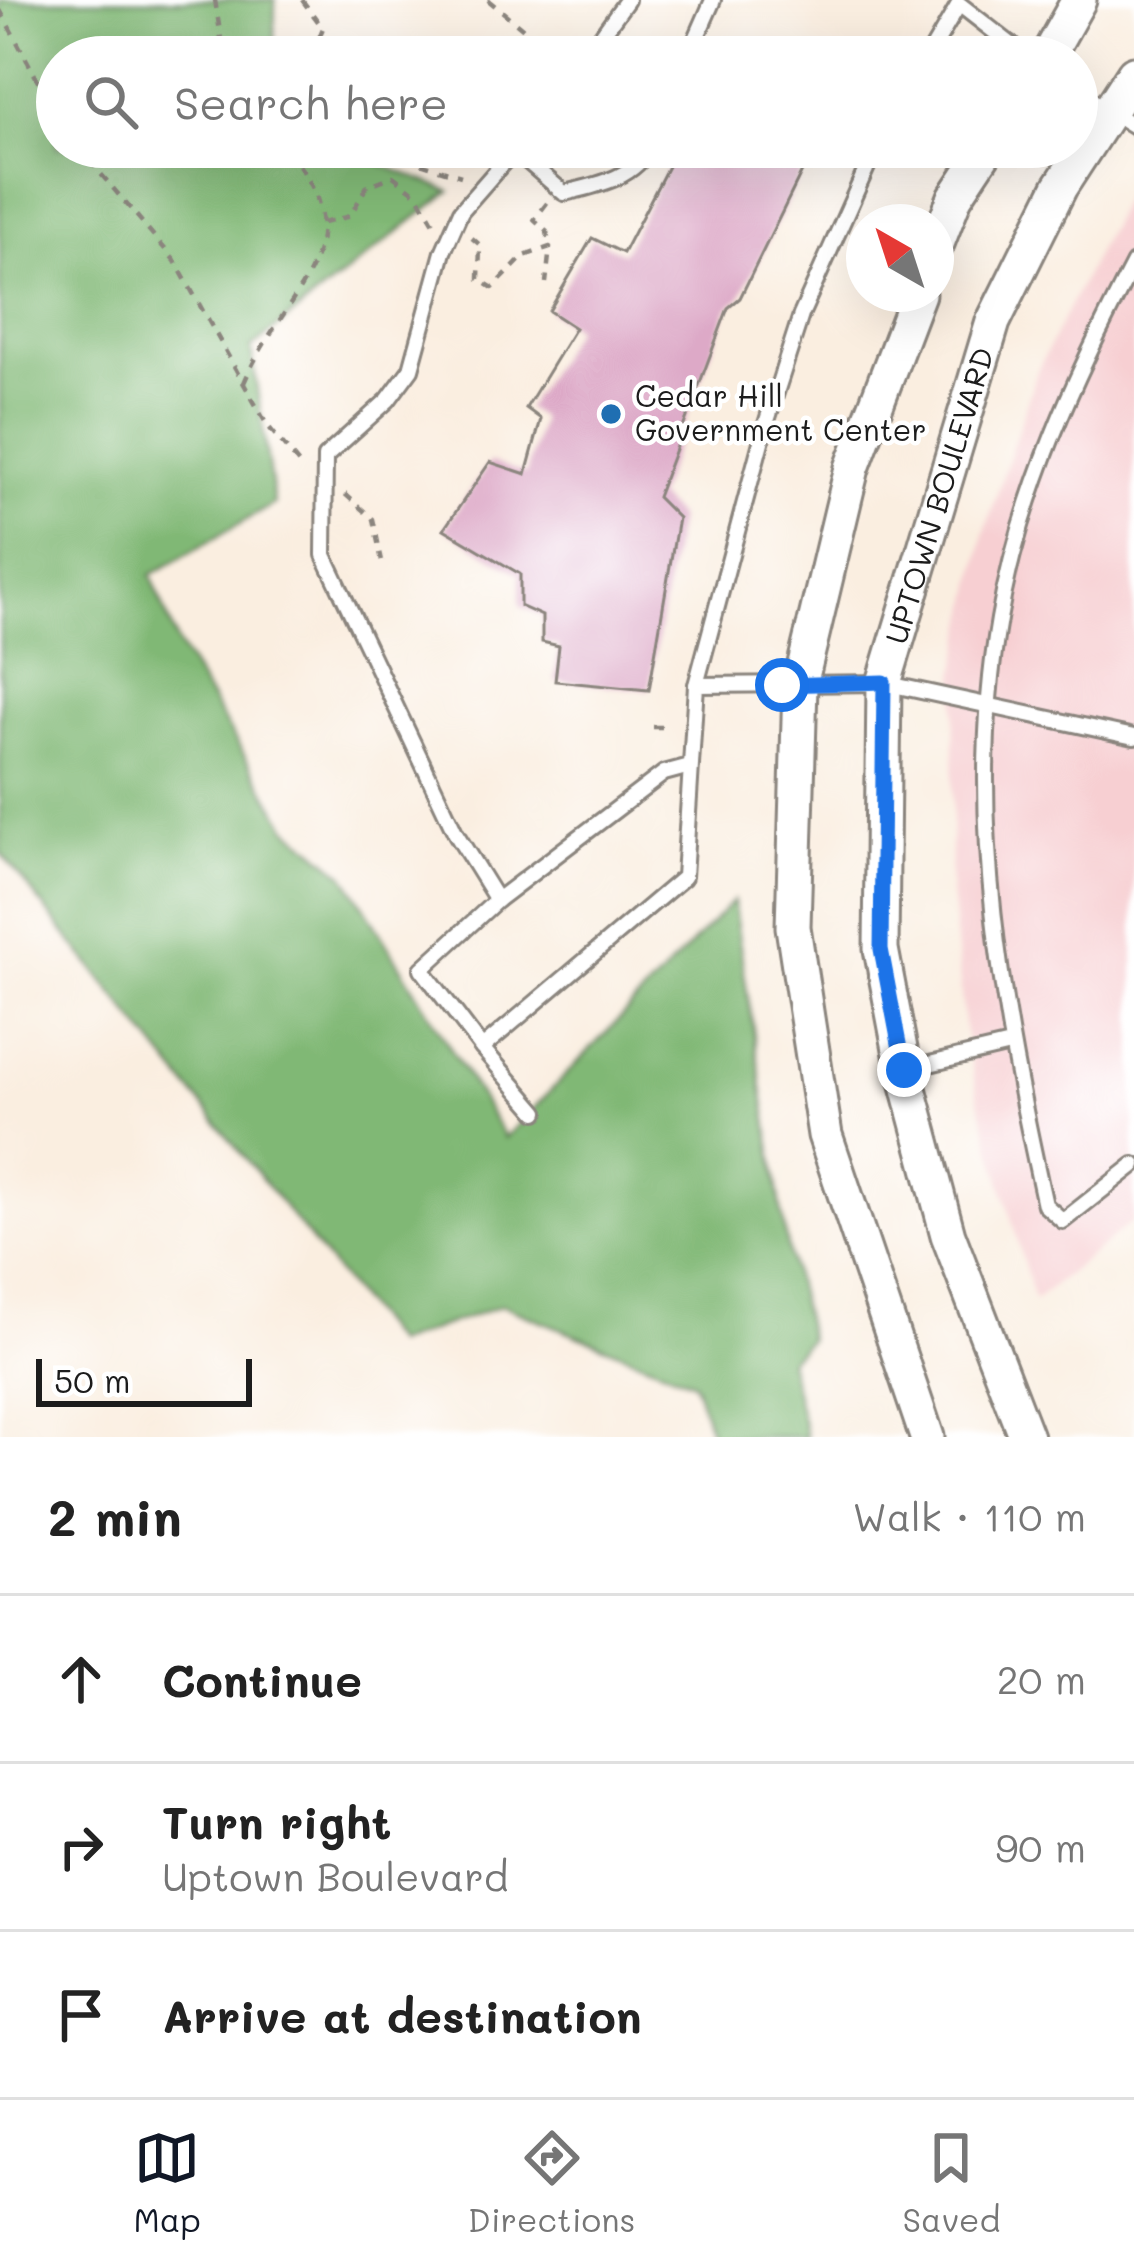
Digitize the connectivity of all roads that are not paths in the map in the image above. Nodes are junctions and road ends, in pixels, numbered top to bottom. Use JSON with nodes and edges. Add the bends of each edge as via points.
{"nodes":[{"id":1,"x":627,"y":0,"type":"edge"},
{"id":2,"x":713,"y":0,"type":"edge"},
{"id":3,"x":1079,"y":0,"type":"edge"},
{"id":4,"x":956,"y":2,"type":"edge"},
{"id":5,"x":601,"y":36,"type":"edge"},
{"id":6,"x":697,"y":36,"type":"edge"},
{"id":7,"x":939,"y":36,"type":"edge"},
{"id":8,"x":1000,"y":36,"type":"edge"},
{"id":9,"x":1059,"y":36,"type":"edge"},
{"id":10,"x":1134,"y":73,"type":"edge"},
{"id":11,"x":1122,"y":118,"type":"edge"},
{"id":12,"x":1098,"y":145,"type":"edge"},
{"id":13,"x":497,"y":168,"type":"edge"},
{"id":14,"x":535,"y":168,"type":"edge"},
{"id":15,"x":629,"y":168,"type":"edge"},
{"id":16,"x":867,"y":168,"type":"edge"},
{"id":17,"x":974,"y":168,"type":"edge"},
{"id":18,"x":1078,"y":168,"type":"edge"},
{"id":19,"x":952,"y":204,"type":"edge"},
{"id":20,"x":1134,"y":263,"type":"edge"},
{"id":21,"x":911,"y":312,"type":"edge"},
{"id":22,"x":884,"y":682,"type":"junction"},
{"id":23,"x":696,"y":685,"type":"junction"},
{"id":24,"x":800,"y":685,"type":"junction"},
{"id":25,"x":991,"y":704,"type":"junction"},
{"id":26,"x":1134,"y":737,"type":"edge"},
{"id":27,"x":690,"y":766,"type":"junction"},
{"id":28,"x":497,"y":900,"type":"junction"},
{"id":29,"x":1010,"y":1045,"type":"junction"},
{"id":30,"x":482,"y":1048,"type":"junction"},
{"id":31,"x":904,"y":1070,"type":"junction"},
{"id":32,"x":536,"y":1112,"type":"dead end"},
{"id":33,"x":1134,"y":1165,"type":"edge"},
{"id":34,"x":927,"y":1437,"type":"edge"},
{"id":35,"x":1026,"y":1437,"type":"edge"}],
"edges":[{"from":1,"to":5,"type":"lane"},
{"from":2,"to":6,"type":"lane"},
{"from":3,"to":9,"type":"street"},
{"from":4,"to":7,"type":"lane"},
{"from":4,"to":8,"type":"lane"},
{"from":10,"to":11,"type":"street","name":"UPTOWN BOULEVARD"},
{"from":11,"to":12,"type":"street","name":"UPTOWN BOULEVARD"},
{"from":13,"to":28,"type":"lane","via":[[461,211],[443,252],[411,369],[325,457],[321,490],[324,555],[456,835]]},
{"from":14,"to":15,"type":"lane","via":[[564,193],[607,183]]},
{"from":16,"to":23,"type":"lane","via":[[801,315]]},
{"from":17,"to":19,"type":"street"},
{"from":18,"to":22,"type":"street","name":"UPTOWN BOULEVARD","via":[[1060,188],[994,322]]},
{"from":20,"to":25,"type":"lane","via":[[1075,375],[1020,536],[999,619]]},
{"from":21,"to":24,"type":"street","via":[[852,468]]},
{"from":22,"to":24,"type":"lane"},
{"from":22,"to":25,"type":"lane"},
{"from":22,"to":31,"type":"street","name":"UPTOWN BOULEVARD","via":[[881,949]]},
{"from":23,"to":24,"type":"lane"},
{"from":23,"to":27,"type":"lane"},
{"from":24,"to":34,"type":"street","via":[[793,927],[825,1135]]},
{"from":25,"to":26,"type":"lane"},
{"from":25,"to":29,"type":"lane","via":[[985,823]]},
{"from":27,"to":28,"type":"lane","via":[[664,773]]},
{"from":27,"to":30,"type":"lane","via":[[684,877]]},
{"from":28,"to":30,"type":"lane","via":[[422,970]]},
{"from":29,"to":31,"type":"lane"},
{"from":29,"to":33,"type":"lane","via":[[1045,1205],[1063,1222]]},
{"from":30,"to":32,"type":"lane"},
{"from":31,"to":35,"type":"street","name":"UPTOWN BOULEVARD","via":[[948,1235]]}]}
